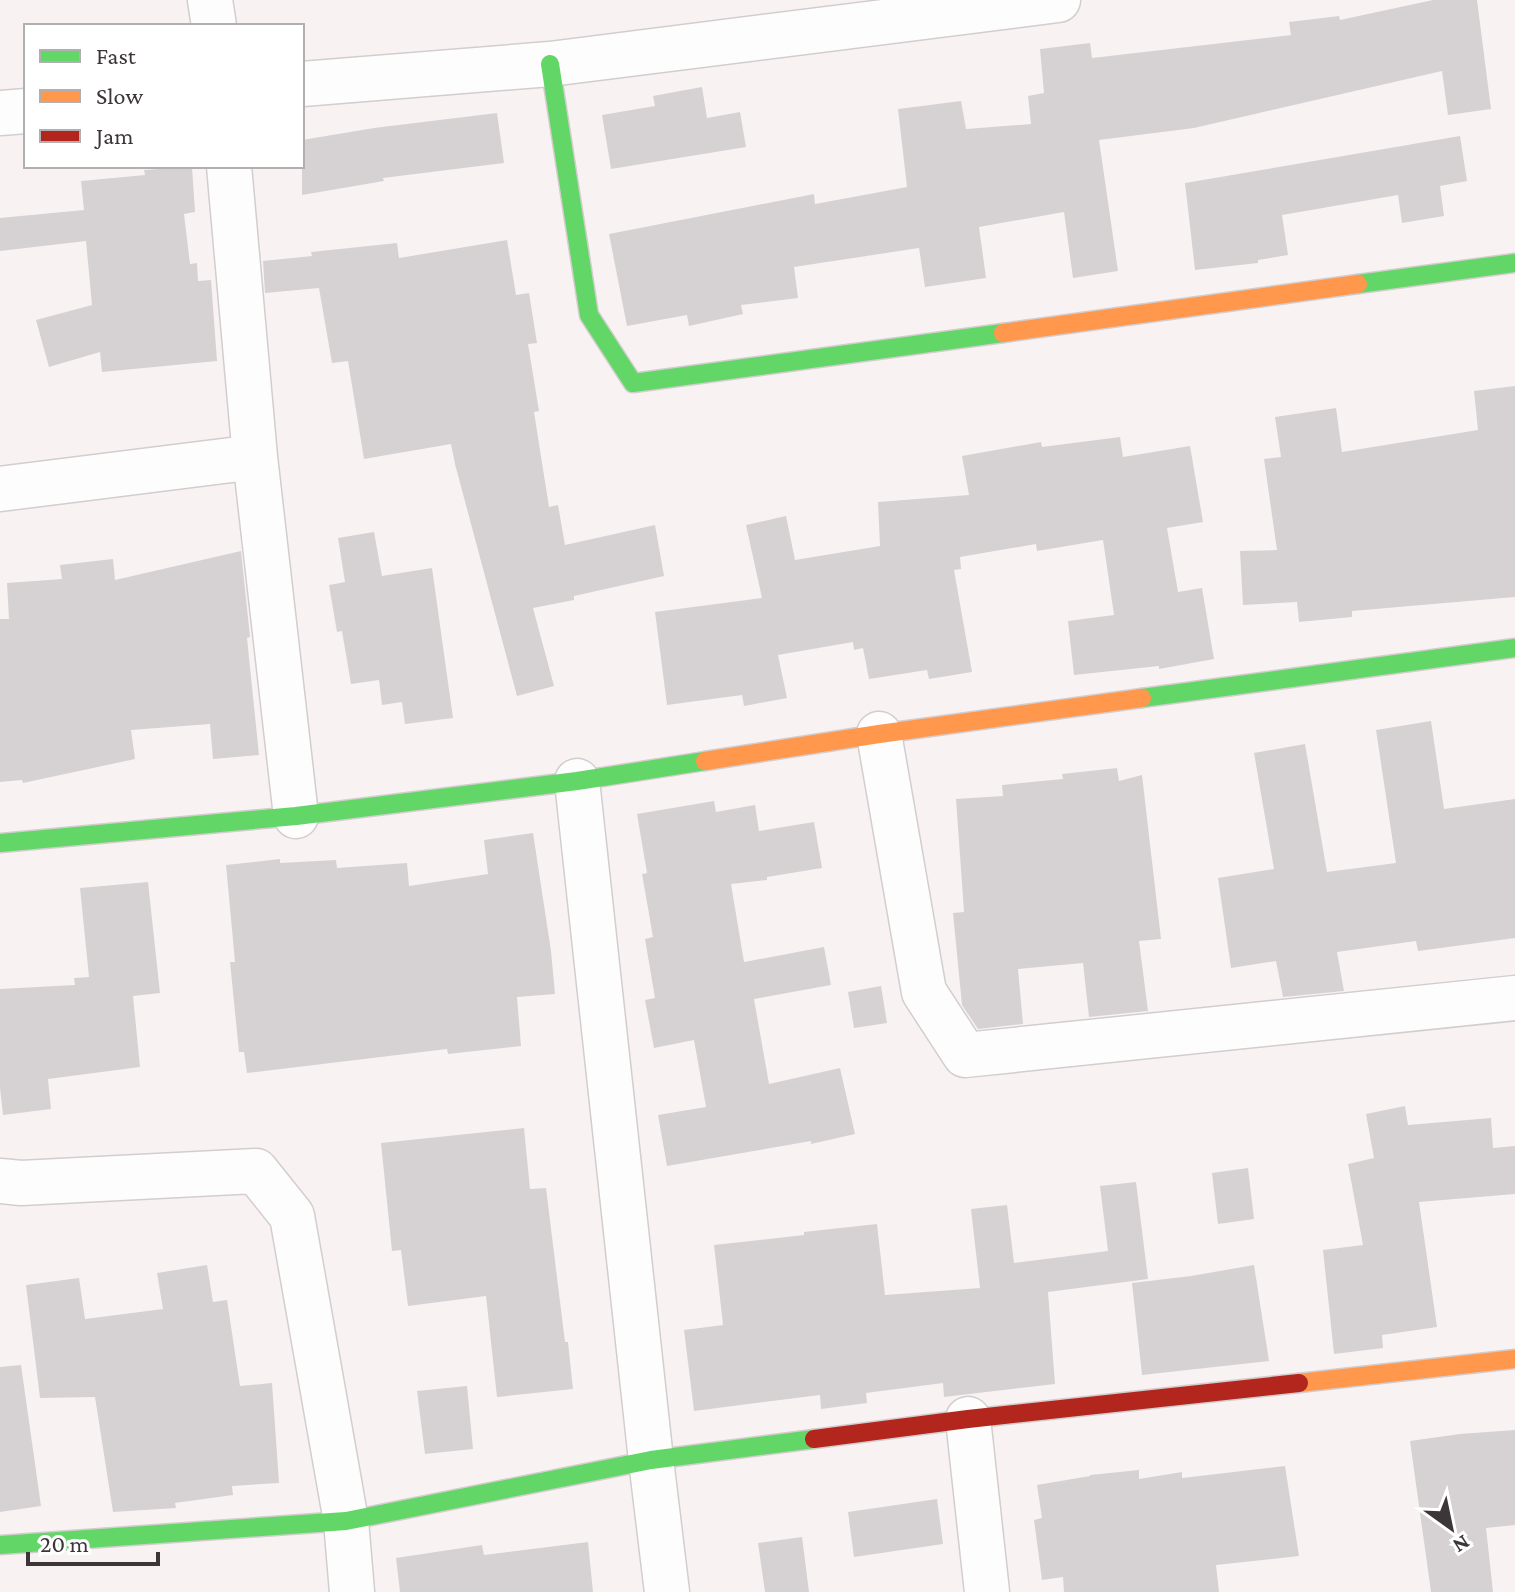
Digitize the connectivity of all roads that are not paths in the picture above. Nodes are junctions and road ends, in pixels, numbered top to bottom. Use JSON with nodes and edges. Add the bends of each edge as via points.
{"nodes":[{"id":1,"x":210,"y":0,"type":"edge"},
{"id":2,"x":1058,"y":0,"type":"edge"},
{"id":3,"x":214,"y":24,"type":"edge"},
{"id":4,"x":550,"y":64,"type":"junction"},
{"id":5,"x":304,"y":84,"type":"edge"},
{"id":6,"x":24,"y":111,"type":"edge"},
{"id":7,"x":0,"y":113,"type":"edge"},
{"id":8,"x":229,"y":168,"type":"edge"},
{"id":9,"x":1515,"y":263,"type":"edge"},
{"id":10,"x":255,"y":457,"type":"junction"},
{"id":11,"x":0,"y":489,"type":"edge"},
{"id":12,"x":1515,"y":648,"type":"edge"},
{"id":13,"x":879,"y":734,"type":"junction"},
{"id":14,"x":577,"y":781,"type":"junction"},
{"id":15,"x":296,"y":816,"type":"junction"},
{"id":16,"x":0,"y":843,"type":"edge"},
{"id":17,"x":1515,"y":998,"type":"edge"},
{"id":18,"x":0,"y":1181,"type":"edge"},
{"id":19,"x":1515,"y":1359,"type":"edge"},
{"id":20,"x":968,"y":1419,"type":"junction"},
{"id":21,"x":651,"y":1460,"type":"junction"},
{"id":22,"x":346,"y":1521,"type":"junction"},
{"id":23,"x":0,"y":1545,"type":"edge"},
{"id":24,"x":352,"y":1592,"type":"edge"},
{"id":25,"x":667,"y":1592,"type":"edge"},
{"id":26,"x":987,"y":1592,"type":"edge"}],
"edges":[{"from":1,"to":3,"type":"street"},
{"from":2,"to":4,"type":"street"},
{"from":4,"to":5,"type":"street"},
{"from":4,"to":9,"type":"street","via":[[589,315],[633,383]]},
{"from":6,"to":7,"type":"street"},
{"from":8,"to":10,"type":"street"},
{"from":10,"to":11,"type":"street"},
{"from":10,"to":15,"type":"street"},
{"from":12,"to":13,"type":"street"},
{"from":13,"to":14,"type":"street"},
{"from":13,"to":17,"type":"street","via":[[924,992],[965,1055]]},
{"from":14,"to":15,"type":"street"},
{"from":14,"to":21,"type":"street"},
{"from":15,"to":16,"type":"street"},
{"from":18,"to":22,"type":"street","via":[[256,1171],[292,1216]]},
{"from":19,"to":20,"type":"street"},
{"from":20,"to":21,"type":"street"},
{"from":20,"to":26,"type":"street"},
{"from":21,"to":22,"type":"street"},
{"from":21,"to":25,"type":"street"},
{"from":22,"to":23,"type":"street"},
{"from":22,"to":24,"type":"street"}]}
